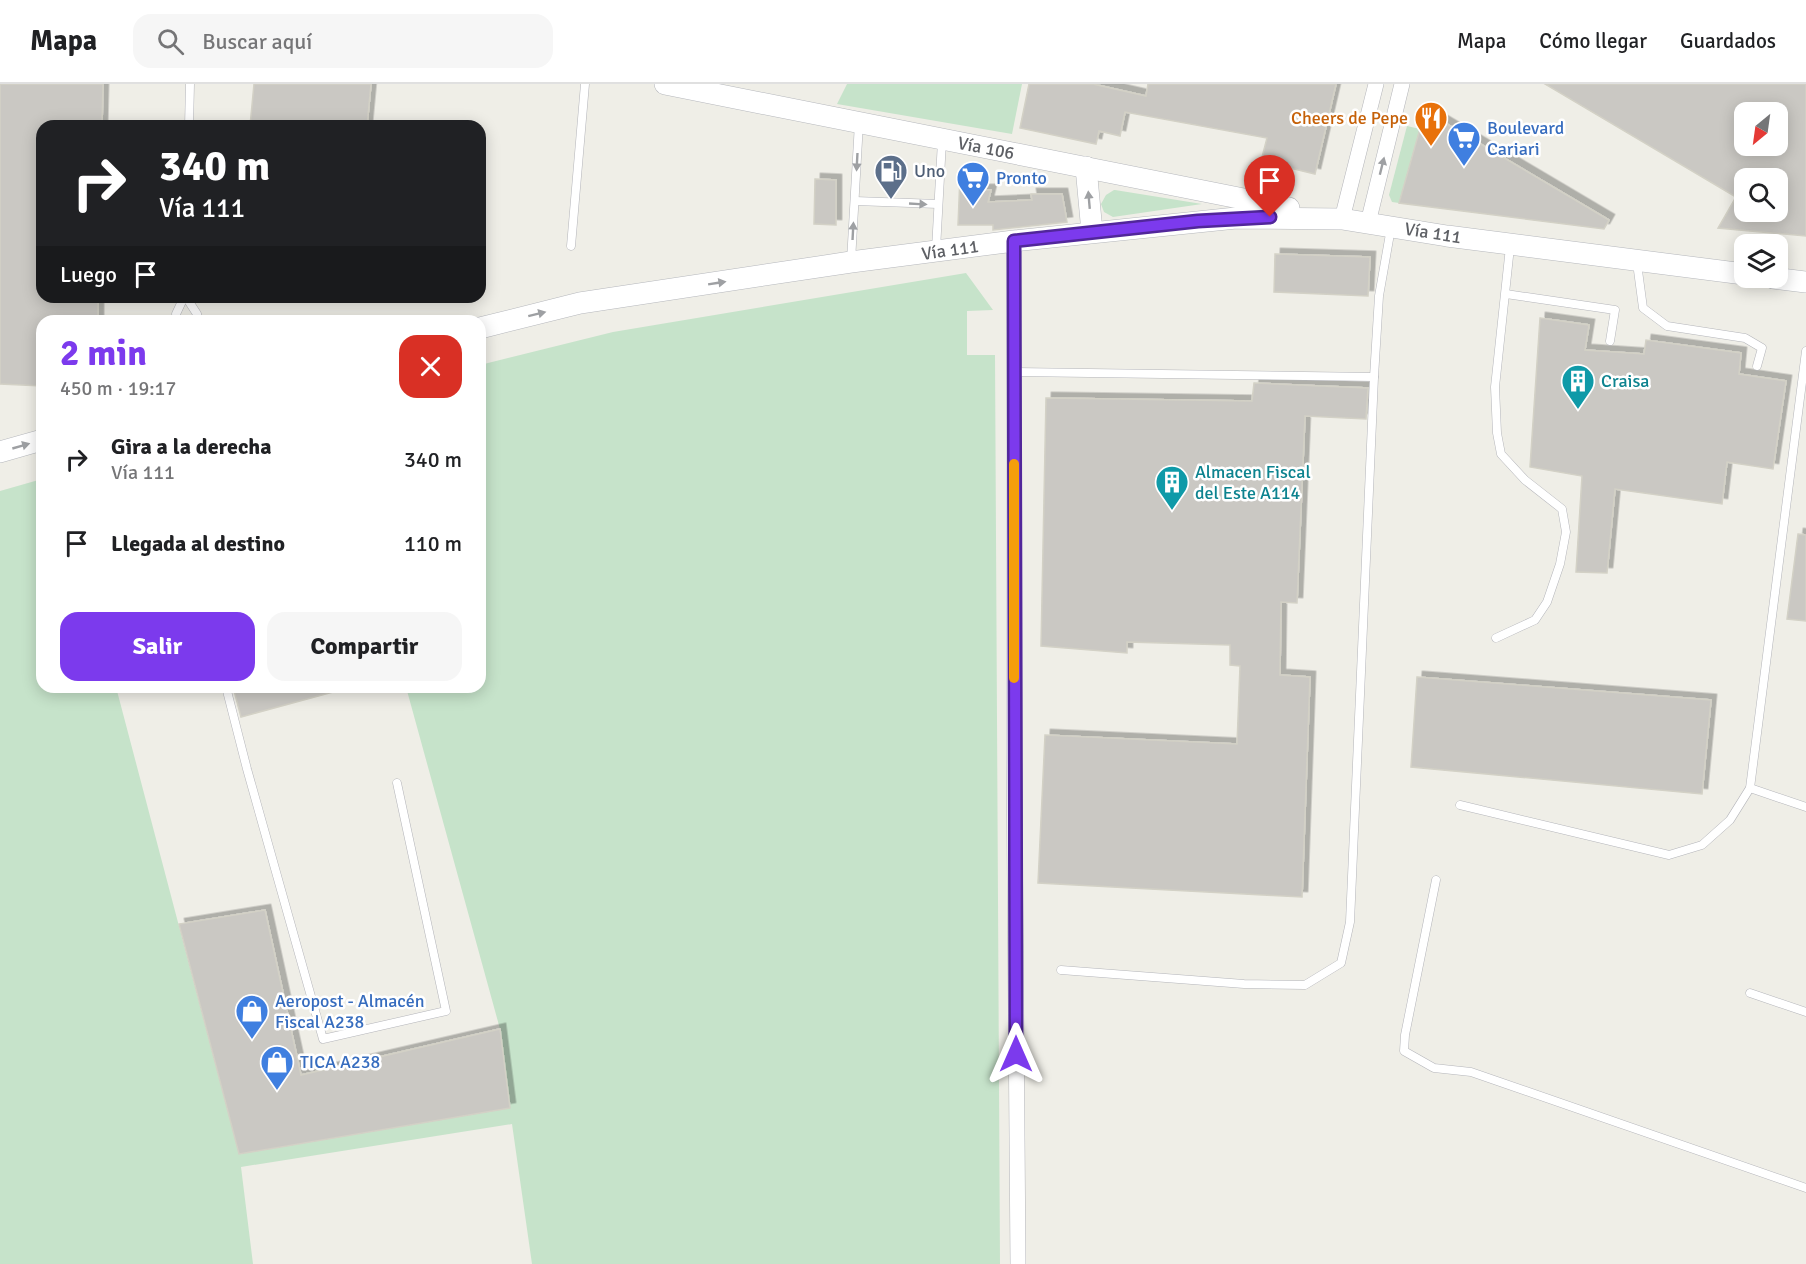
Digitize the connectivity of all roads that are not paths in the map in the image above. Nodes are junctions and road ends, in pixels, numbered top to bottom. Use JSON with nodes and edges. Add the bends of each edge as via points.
{"nodes":[{"id":1,"x":190,"y":84,"type":"edge"},
{"id":2,"x":585,"y":84,"type":"edge"},
{"id":3,"x":665,"y":84,"type":"edge"},
{"id":4,"x":1376,"y":84,"type":"edge"},
{"id":5,"x":1402,"y":84,"type":"edge"},
{"id":6,"x":189,"y":120,"type":"edge"},
{"id":7,"x":859,"y":123,"type":"junction"},
{"id":8,"x":942,"y":140,"type":"junction"},
{"id":9,"x":1086,"y":167,"type":"junction"},
{"id":10,"x":855,"y":201,"type":"junction"},
{"id":11,"x":938,"y":204,"type":"junction"},
{"id":12,"x":1342,"y":219,"type":"junction"},
{"id":13,"x":1368,"y":223,"type":"junction"},
{"id":14,"x":1391,"y":227,"type":"junction"},
{"id":15,"x":1092,"y":232,"type":"junction"},
{"id":16,"x":1014,"y":241,"type":"junction"},
{"id":17,"x":1510,"y":244,"type":"junction"},
{"id":18,"x":571,"y":246,"type":"dead end"},
{"id":19,"x":935,"y":252,"type":"junction"},
{"id":20,"x":1636,"y":261,"type":"junction"},
{"id":21,"x":851,"y":262,"type":"junction"},
{"id":22,"x":1734,"y":273,"type":"edge"},
{"id":23,"x":1788,"y":280,"type":"edge"},
{"id":24,"x":1806,"y":282,"type":"edge"},
{"id":25,"x":1506,"y":294,"type":"junction"},
{"id":26,"x":486,"y":326,"type":"edge"},
{"id":27,"x":1610,"y":341,"type":"dead end"},
{"id":28,"x":1806,"y":351,"type":"edge"},
{"id":29,"x":1757,"y":366,"type":"dead end"},
{"id":30,"x":1014,"y":372,"type":"junction"},
{"id":31,"x":1374,"y":376,"type":"junction"},
{"id":32,"x":36,"y":442,"type":"edge"},
{"id":33,"x":0,"y":452,"type":"edge"},
{"id":34,"x":1496,"y":638,"type":"dead end"},
{"id":35,"x":228,"y":693,"type":"edge"},
{"id":36,"x":397,"y":783,"type":"dead end"},
{"id":37,"x":1750,"y":788,"type":"junction"},
{"id":38,"x":1460,"y":805,"type":"dead end"},
{"id":39,"x":1806,"y":807,"type":"edge"},
{"id":40,"x":1436,"y":880,"type":"dead end"},
{"id":41,"x":1061,"y":970,"type":"dead end"},
{"id":42,"x":1750,"y":993,"type":"dead end"},
{"id":43,"x":1806,"y":1012,"type":"edge"},
{"id":44,"x":1806,"y":1188,"type":"edge"},
{"id":45,"x":1018,"y":1264,"type":"edge"}],
"edges":[{"from":1,"to":6,"type":"lane"},
{"from":2,"to":18,"type":"lane"},
{"from":3,"to":7,"type":"main road","name":"Vía 106"},
{"from":4,"to":12,"type":"street"},
{"from":13,"to":5,"type":"street","one_way":true},
{"from":7,"to":8,"type":"main road","name":"Vía 106"},
{"from":7,"to":10,"type":"lane","one_way":true},
{"from":8,"to":9,"type":"main road","name":"Vía 106"},
{"from":8,"to":11,"type":"lane"},
{"from":9,"to":12,"type":"main road","name":"Vía 106"},
{"from":15,"to":9,"type":"main road","one_way":true},
{"from":10,"to":11,"type":"lane","one_way":true},
{"from":21,"to":10,"type":"lane","one_way":true},
{"from":11,"to":19,"type":"lane"},
{"from":12,"to":13,"type":"main road","name":"Vía 111"},
{"from":12,"to":15,"type":"main road","name":"Vía 111","via":[[1236,218]]},
{"from":13,"to":14,"type":"main road","name":"Vía 111"},
{"from":14,"to":17,"type":"main road","name":"Vía 111"},
{"from":14,"to":31,"type":"lane","via":[[1379,296]]},
{"from":15,"to":16,"type":"main road","name":"Vía 111"},
{"from":16,"to":19,"type":"main road","name":"Vía 111"},
{"from":16,"to":30,"type":"street"},
{"from":17,"to":20,"type":"main road","name":"Vía 111"},
{"from":17,"to":25,"type":"lane"},
{"from":19,"to":21,"type":"main road","name":"Vía 111"},
{"from":20,"to":22,"type":"main road","name":"Vía 111"},
{"from":20,"to":29,"type":"lane","via":[[1643,308],[1667,326],[1745,338],[1762,348]]},
{"from":26,"to":21,"type":"main road","name":"Vía 111","one_way":true,"via":[[580,303]]},
{"from":23,"to":24,"type":"main road"},
{"from":25,"to":27,"type":"lane","via":[[1615,310]]},
{"from":25,"to":34,"type":"lane","via":[[1494,387],[1501,454],[1525,480],[1562,509],[1566,532],[1547,602],[1535,620]]},
{"from":28,"to":37,"type":"lane"},
{"from":30,"to":31,"type":"lane"},
{"from":30,"to":45,"type":"street"},
{"from":31,"to":41,"type":"lane","via":[[1350,922],[1341,963],[1305,985]]},
{"from":33,"to":32,"type":"main road","one_way":true},
{"from":35,"to":36,"type":"lane","via":[[323,1039],[446,1011]]},
{"from":37,"to":38,"type":"lane","via":[[1731,820],[1702,845],[1669,855]]},
{"from":37,"to":39,"type":"lane"},
{"from":40,"to":44,"type":"lane","via":[[1404,1051],[1434,1068],[1471,1072]]},
{"from":42,"to":43,"type":"lane"}]}
